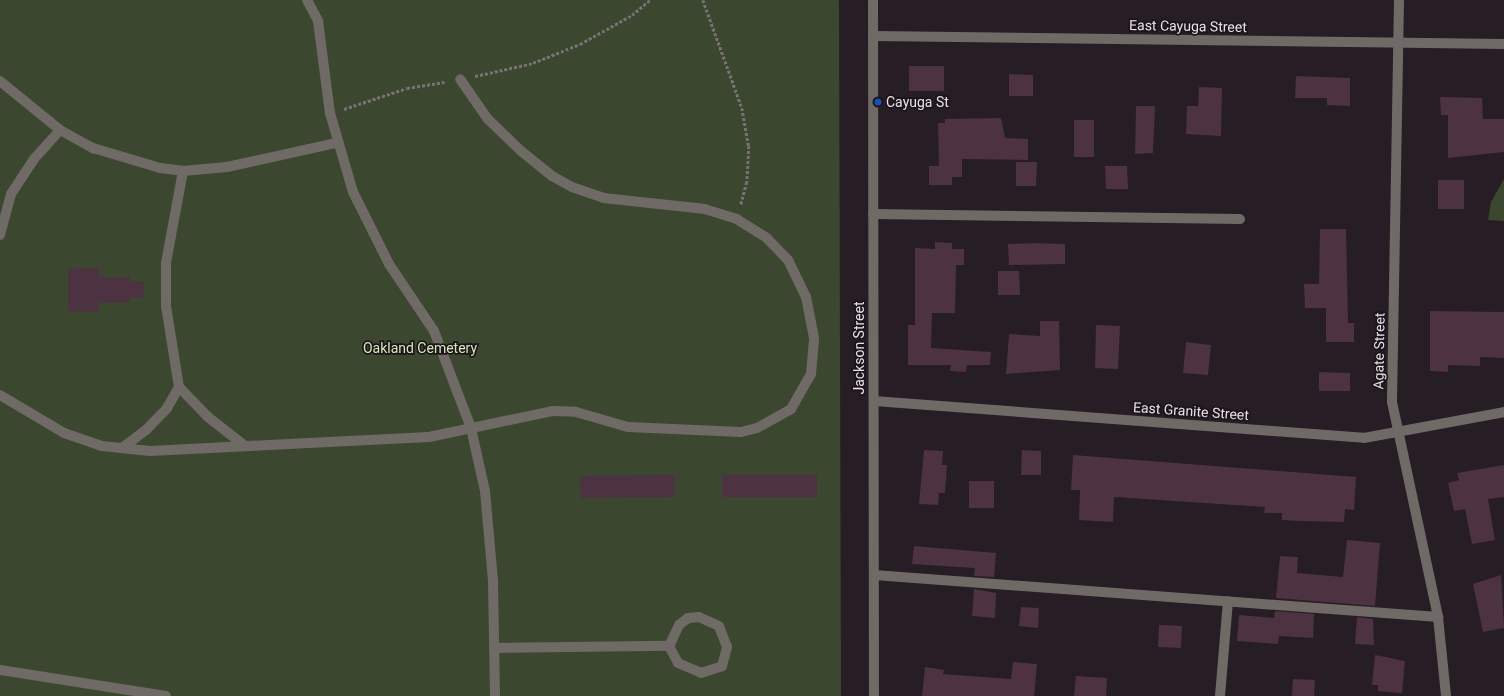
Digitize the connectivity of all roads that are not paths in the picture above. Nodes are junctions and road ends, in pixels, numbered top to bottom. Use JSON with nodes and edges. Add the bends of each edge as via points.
{"nodes":[{"id":1,"x":307,"y":0,"type":"edge"},
{"id":2,"x":873,"y":0,"type":"edge"},
{"id":3,"x":1399,"y":0,"type":"edge"},
{"id":4,"x":873,"y":36,"type":"junction"},
{"id":5,"x":1398,"y":42,"type":"junction"},
{"id":6,"x":1504,"y":44,"type":"edge"},
{"id":7,"x":460,"y":79,"type":"road end"},
{"id":8,"x":0,"y":81,"type":"edge"},
{"id":9,"x":60,"y":130,"type":"junction"},
{"id":10,"x":336,"y":143,"type":"junction"},
{"id":11,"x":183,"y":172,"type":"junction"},
{"id":12,"x":873,"y":214,"type":"junction"},
{"id":13,"x":1240,"y":219,"type":"dead end"},
{"id":14,"x":0,"y":235,"type":"edge"},
{"id":15,"x":179,"y":386,"type":"junction"},
{"id":16,"x":0,"y":395,"type":"edge"},
{"id":17,"x":874,"y":401,"type":"junction"},
{"id":18,"x":1504,"y":412,"type":"edge"},
{"id":19,"x":470,"y":428,"type":"junction"},
{"id":20,"x":1396,"y":433,"type":"junction"},
{"id":21,"x":245,"y":446,"type":"junction"},
{"id":22,"x":122,"y":448,"type":"junction"},
{"id":23,"x":874,"y":574,"type":"junction"},
{"id":24,"x":1228,"y":601,"type":"junction"},
{"id":25,"x":1438,"y":617,"type":"junction"},
{"id":26,"x":669,"y":646,"type":"junction"},
{"id":27,"x":494,"y":648,"type":"junction"},
{"id":28,"x":0,"y":670,"type":"edge"},
{"id":29,"x":166,"y":696,"type":"edge"},
{"id":30,"x":495,"y":696,"type":"edge"},
{"id":31,"x":874,"y":696,"type":"edge"},
{"id":32,"x":1220,"y":696,"type":"edge"},
{"id":33,"x":1446,"y":696,"type":"edge"}],
"edges":[{"from":1,"to":10,"type":"street","via":[[318,21]]},
{"from":2,"to":4,"type":"street","name":"Jackson Street"},
{"from":3,"to":5,"type":"street","name":"Agate Street"},
{"from":4,"to":5,"type":"street","name":"East Cayuga Street"},
{"from":4,"to":12,"type":"street","name":"Jackson Street"},
{"from":5,"to":6,"type":"street","name":"East Cayuga Street"},
{"from":5,"to":20,"type":"street","name":"Agate Street","via":[[1392,402]]},
{"from":7,"to":19,"type":"street","via":[[487,118],[521,151],[552,176],[572,187],[604,198],[705,209],[737,219],[767,238],[788,260],[806,297],[814,338],[811,374],[791,409],[757,428],[741,432],[628,427],[576,412],[552,411]]},
{"from":8,"to":9,"type":"street"},
{"from":9,"to":11,"type":"street","via":[[93,148]]},
{"from":9,"to":14,"type":"street","via":[[34,159],[11,194]]},
{"from":10,"to":11,"type":"street","via":[[227,167]]},
{"from":10,"to":19,"type":"street","via":[[353,192],[389,264],[434,331]]},
{"from":11,"to":15,"type":"street","via":[[166,263],[166,306]]},
{"from":12,"to":13,"type":"street"},
{"from":12,"to":17,"type":"street","name":"Jackson Street"},
{"from":15,"to":21,"type":"street","via":[[208,417]]},
{"from":15,"to":22,"type":"street","via":[[157,419]]},
{"from":16,"to":22,"type":"street","via":[[64,433],[102,446]]},
{"from":17,"to":20,"type":"street","name":"East Granite Street","via":[[1364,438]]},
{"from":17,"to":23,"type":"street","name":"Jackson Street"},
{"from":18,"to":20,"type":"street","name":"East Granite Street"},
{"from":19,"to":21,"type":"street","via":[[429,436]]},
{"from":19,"to":27,"type":"street","via":[[485,491]]},
{"from":20,"to":25,"type":"street","name":"Agate Street"},
{"from":21,"to":22,"type":"street","via":[[150,451]]},
{"from":23,"to":24,"type":"street"},
{"from":23,"to":31,"type":"street","name":"Jackson Street"},
{"from":24,"to":25,"type":"street"},
{"from":24,"to":32,"type":"street"},
{"from":25,"to":33,"type":"street","name":"Agate Street","via":[[1446,670]]},
{"from":26,"to":26,"type":"street","via":[[678,663],[701,673],[722,666],[728,648],[719,626],[699,617],[688,618],[679,625]]},
{"from":26,"to":27,"type":"street"},
{"from":27,"to":30,"type":"street"},
{"from":28,"to":29,"type":"street"}]}
